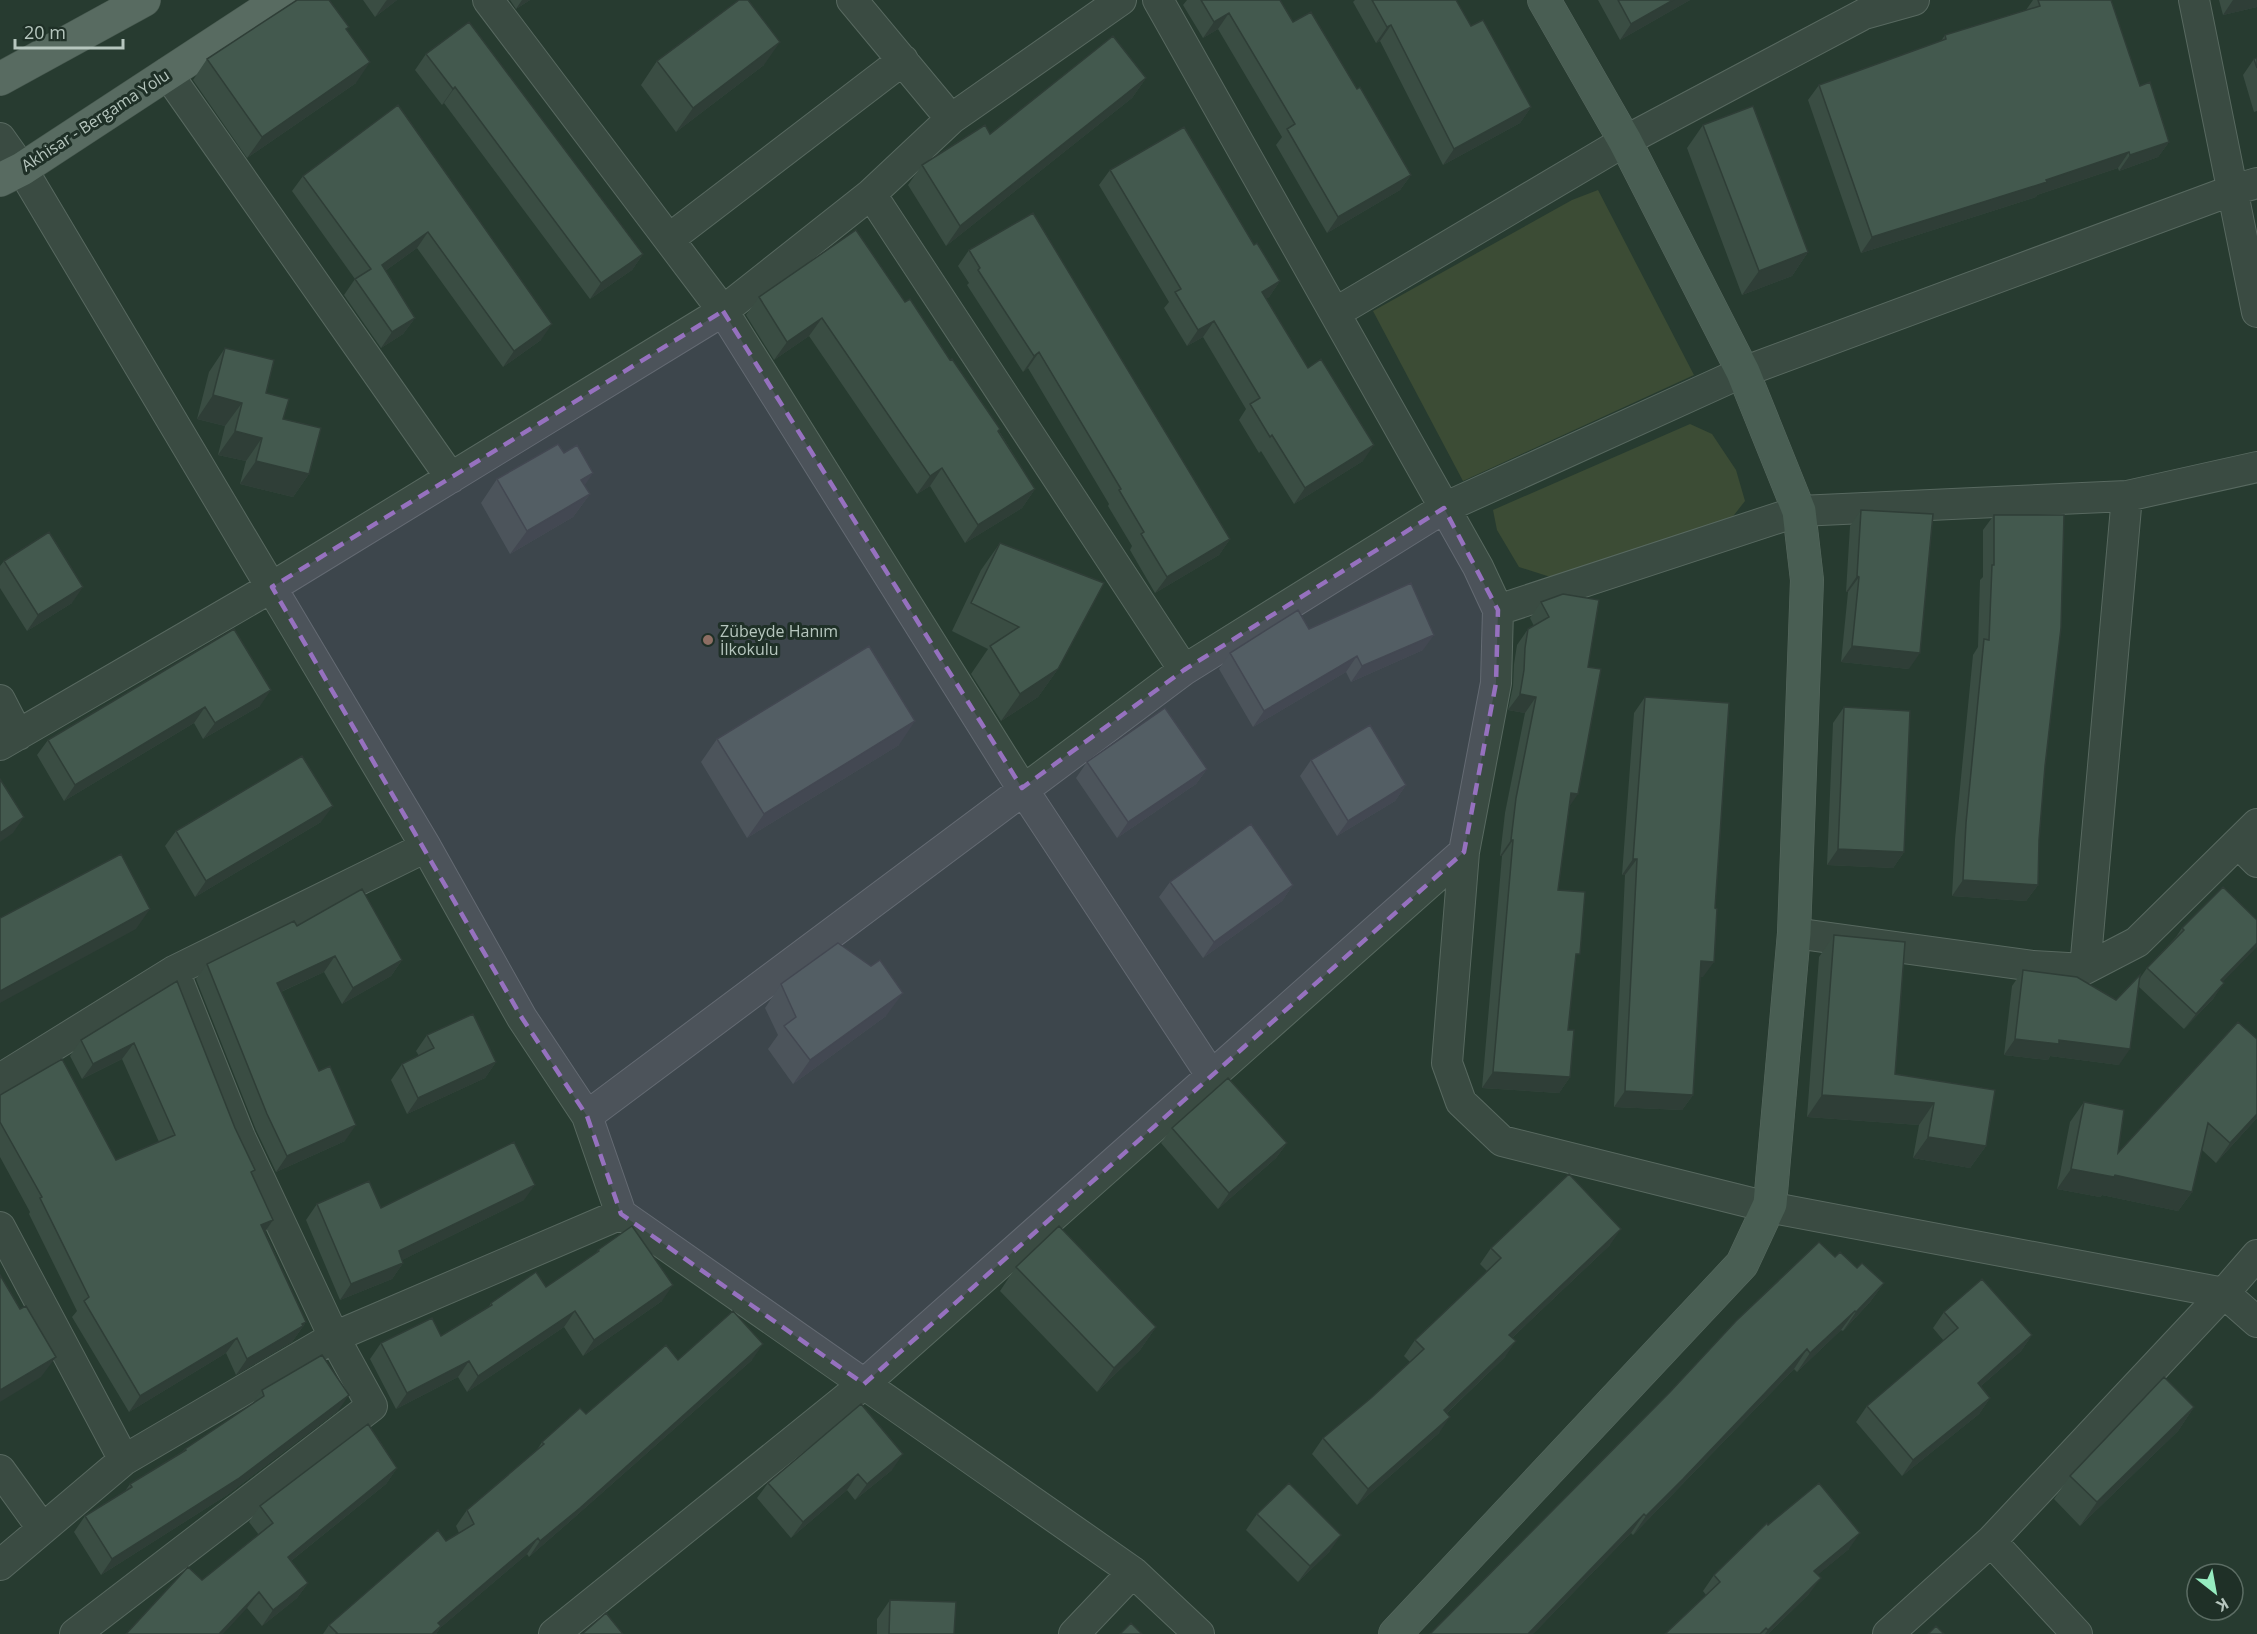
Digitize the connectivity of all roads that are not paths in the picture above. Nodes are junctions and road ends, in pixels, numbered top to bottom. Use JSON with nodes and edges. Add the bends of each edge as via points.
{"nodes":[{"id":1,"x":144,"y":0,"type":"edge"},
{"id":2,"x":280,"y":0,"type":"edge"},
{"id":3,"x":488,"y":0,"type":"edge"},
{"id":4,"x":1121,"y":0,"type":"edge"},
{"id":5,"x":1158,"y":0,"type":"edge"},
{"id":6,"x":1544,"y":0,"type":"edge"},
{"id":7,"x":1914,"y":0,"type":"edge"},
{"id":8,"x":2194,"y":0,"type":"edge"},
{"id":9,"x":865,"y":4,"type":"edge"},
{"id":10,"x":1860,"y":7,"type":"edge"},
{"id":11,"x":903,"y":60,"type":"junction"},
{"id":12,"x":167,"y":73,"type":"junction"},
{"id":13,"x":0,"y":79,"type":"edge"},
{"id":14,"x":951,"y":119,"type":"junction"},
{"id":15,"x":0,"y":138,"type":"edge"},
{"id":16,"x":1625,"y":141,"type":"junction"},
{"id":17,"x":11,"y":175,"type":"edge"},
{"id":18,"x":2245,"y":186,"type":"edge"},
{"id":19,"x":872,"y":194,"type":"junction"},
{"id":20,"x":669,"y":239,"type":"junction"},
{"id":21,"x":723,"y":311,"type":"junction"},
{"id":22,"x":2257,"y":312,"type":"edge"},
{"id":23,"x":1335,"y":313,"type":"junction"},
{"id":24,"x":1743,"y":372,"type":"junction"},
{"id":25,"x":2257,"y":467,"type":"edge"},
{"id":26,"x":451,"y":478,"type":"junction"},
{"id":27,"x":2127,"y":496,"type":"junction"},
{"id":28,"x":1444,"y":508,"type":"junction"},
{"id":29,"x":1798,"y":511,"type":"junction"},
{"id":30,"x":272,"y":587,"type":"junction"},
{"id":31,"x":1498,"y":610,"type":"junction"},
{"id":32,"x":1184,"y":669,"type":"junction"},
{"id":33,"x":0,"y":700,"type":"edge"},
{"id":34,"x":9,"y":740,"type":"edge"},
{"id":35,"x":1022,"y":788,"type":"junction"},
{"id":36,"x":2251,"y":843,"type":"edge"},
{"id":37,"x":426,"y":847,"type":"junction"},
{"id":38,"x":1464,"y":852,"type":"junction"},
{"id":39,"x":1794,"y":933,"type":"junction"},
{"id":40,"x":2085,"y":969,"type":"junction"},
{"id":41,"x":174,"y":970,"type":"junction"},
{"id":42,"x":1211,"y":1076,"type":"junction"},
{"id":43,"x":0,"y":1079,"type":"edge"},
{"id":44,"x":586,"y":1116,"type":"junction"},
{"id":45,"x":1768,"y":1208,"type":"junction"},
{"id":46,"x":621,"y":1214,"type":"junction"},
{"id":47,"x":0,"y":1227,"type":"edge"},
{"id":48,"x":2257,"y":1255,"type":"edge"},
{"id":49,"x":2224,"y":1293,"type":"junction"},
{"id":50,"x":2257,"y":1322,"type":"edge"},
{"id":51,"x":334,"y":1337,"type":"junction"},
{"id":52,"x":864,"y":1384,"type":"junction"},
{"id":53,"x":124,"y":1460,"type":"junction"},
{"id":54,"x":0,"y":1470,"type":"edge"},
{"id":55,"x":42,"y":1528,"type":"junction"},
{"id":56,"x":1991,"y":1540,"type":"junction"},
{"id":57,"x":0,"y":1565,"type":"edge"},
{"id":58,"x":1134,"y":1572,"type":"junction"},
{"id":59,"x":75,"y":1634,"type":"edge"},
{"id":60,"x":554,"y":1634,"type":"edge"},
{"id":61,"x":1074,"y":1634,"type":"edge"},
{"id":62,"x":1199,"y":1634,"type":"edge"},
{"id":63,"x":1395,"y":1634,"type":"edge"},
{"id":64,"x":1888,"y":1634,"type":"edge"},
{"id":65,"x":2077,"y":1634,"type":"edge"}],
"edges":[{"from":1,"to":13,"type":"main road"},
{"from":2,"to":12,"type":"main road","name":"Akhisar - Bergama Yolu"},
{"from":3,"to":20,"type":"street"},
{"from":4,"to":14,"type":"street"},
{"from":5,"to":23,"type":"street"},
{"from":6,"to":16,"type":"street"},
{"from":7,"to":10,"type":"street"},
{"from":8,"to":18,"type":"street"},
{"from":9,"to":11,"type":"street"},
{"from":10,"to":16,"type":"street"},
{"from":11,"to":14,"type":"street"},
{"from":11,"to":20,"type":"street"},
{"from":12,"to":17,"type":"main road","name":"Akhisar - Bergama Yolu"},
{"from":12,"to":26,"type":"street"},
{"from":14,"to":19,"type":"street"},
{"from":15,"to":17,"type":"street"},
{"from":16,"to":23,"type":"street"},
{"from":16,"to":24,"type":"street"},
{"from":17,"to":30,"type":"street"},
{"from":18,"to":22,"type":"street"},
{"from":18,"to":24,"type":"street"},
{"from":19,"to":21,"type":"street"},
{"from":19,"to":32,"type":"street"},
{"from":20,"to":21,"type":"street"},
{"from":21,"to":26,"type":"street"},
{"from":21,"to":35,"type":"street"},
{"from":23,"to":28,"type":"street"},
{"from":24,"to":28,"type":"street"},
{"from":24,"to":29,"type":"street"},
{"from":25,"to":27,"type":"street"},
{"from":26,"to":30,"type":"street"},
{"from":27,"to":29,"type":"street"},
{"from":27,"to":40,"type":"street"},
{"from":28,"to":31,"type":"street"},
{"from":28,"to":32,"type":"street"},
{"from":29,"to":31,"type":"street"},
{"from":29,"to":39,"type":"street","via":[[1807,580]]},
{"from":30,"to":34,"type":"street"},
{"from":30,"to":37,"type":"street"},
{"from":31,"to":38,"type":"street","via":[[1496,683]]},
{"from":32,"to":35,"type":"street"},
{"from":33,"to":34,"type":"street"},
{"from":35,"to":42,"type":"street"},
{"from":35,"to":44,"type":"street"},
{"from":36,"to":40,"type":"street","via":[[2137,942]]},
{"from":37,"to":41,"type":"street"},
{"from":37,"to":44,"type":"street","via":[[522,1018]]},
{"from":38,"to":42,"type":"street"},
{"from":38,"to":45,"type":"street","via":[[1447,1063],[1461,1102],[1502,1141]]},
{"from":39,"to":40,"type":"street","via":[[2033,966]]},
{"from":39,"to":45,"type":"street"},
{"from":41,"to":43,"type":"street"},
{"from":41,"to":51,"type":"street","via":[[240,1137]]},
{"from":42,"to":52,"type":"street"},
{"from":44,"to":46,"type":"street"},
{"from":45,"to":49,"type":"street"},
{"from":45,"to":63,"type":"street","via":[[1743,1263]]},
{"from":46,"to":51,"type":"street"},
{"from":46,"to":52,"type":"street"},
{"from":47,"to":53,"type":"street"},
{"from":48,"to":49,"type":"street"},
{"from":49,"to":50,"type":"street"},
{"from":49,"to":56,"type":"street"},
{"from":51,"to":53,"type":"street"},
{"from":51,"to":59,"type":"street","via":[[372,1406]]},
{"from":52,"to":58,"type":"street"},
{"from":52,"to":60,"type":"street"},
{"from":53,"to":55,"type":"street"},
{"from":54,"to":55,"type":"street"},
{"from":55,"to":57,"type":"street"},
{"from":56,"to":64,"type":"street"},
{"from":56,"to":65,"type":"street"},
{"from":58,"to":61,"type":"street"},
{"from":58,"to":62,"type":"street"}]}
